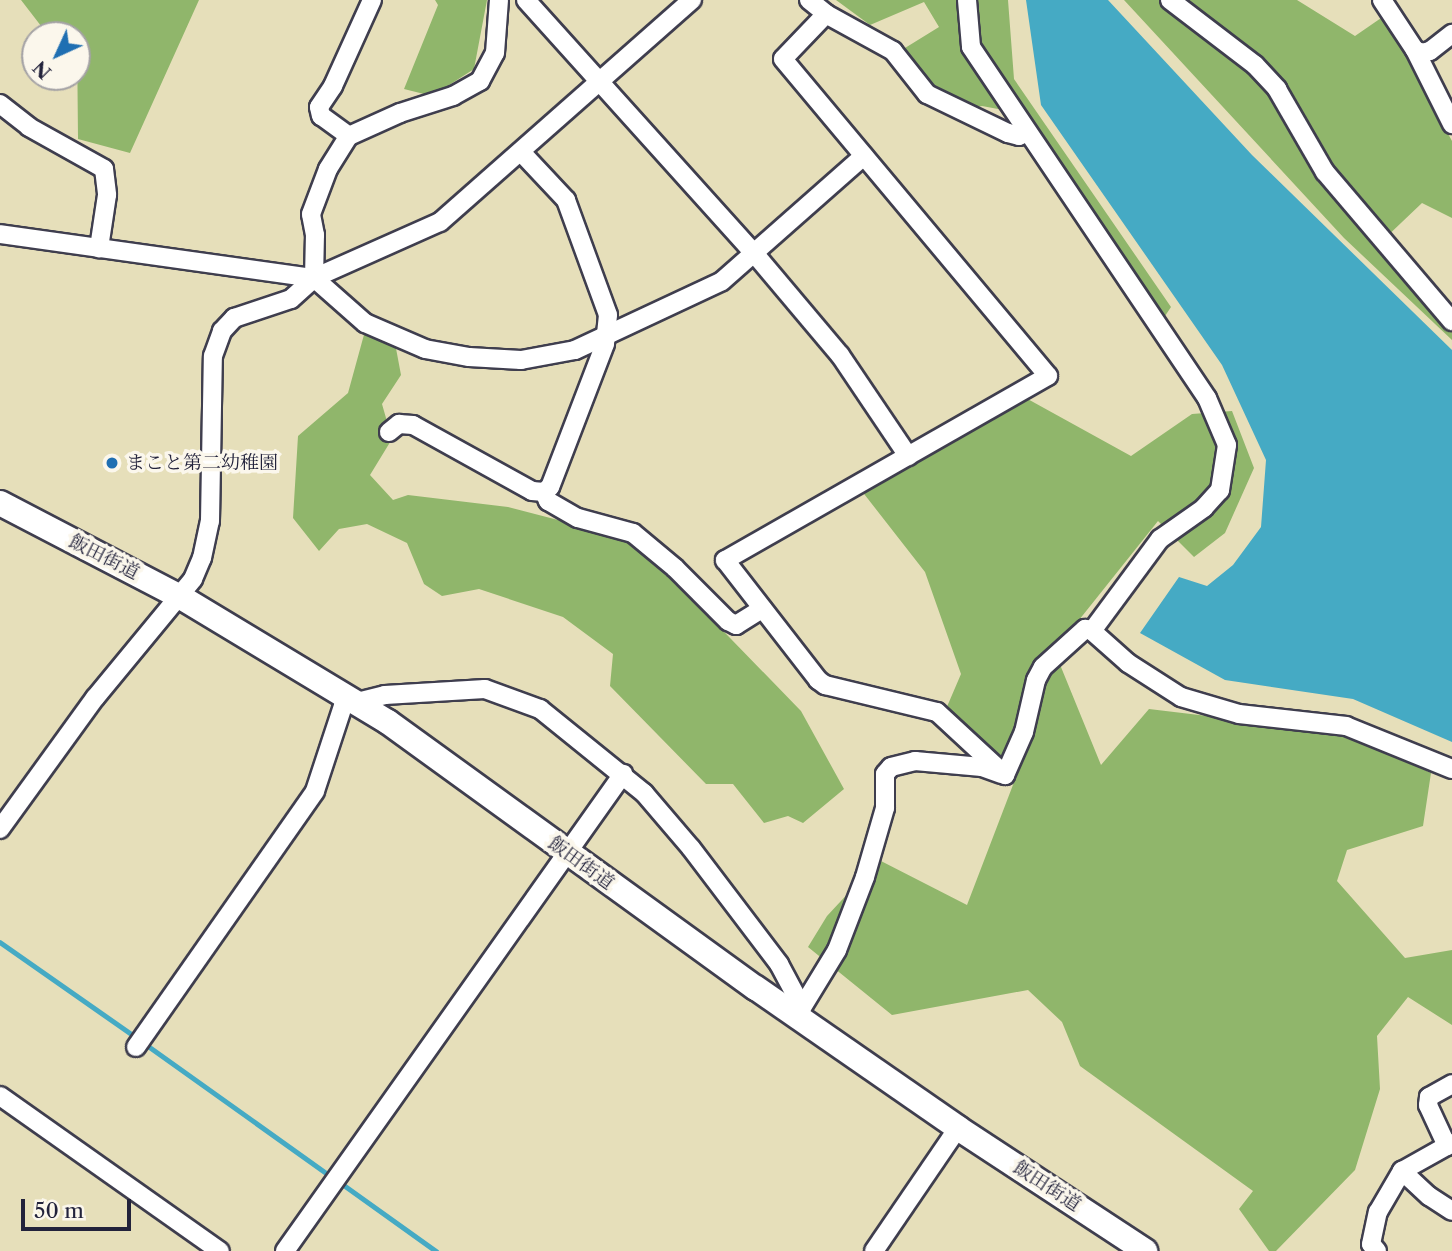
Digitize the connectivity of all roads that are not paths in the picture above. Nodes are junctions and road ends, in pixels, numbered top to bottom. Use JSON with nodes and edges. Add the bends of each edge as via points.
{"nodes":[{"id":1,"x":372,"y":0,"type":"edge"},
{"id":2,"x":499,"y":0,"type":"edge"},
{"id":3,"x":526,"y":0,"type":"edge"},
{"id":4,"x":692,"y":0,"type":"edge"},
{"id":5,"x":809,"y":0,"type":"edge"},
{"id":6,"x":967,"y":0,"type":"edge"},
{"id":7,"x":1170,"y":0,"type":"edge"},
{"id":8,"x":1382,"y":0,"type":"edge"},
{"id":9,"x":826,"y":14,"type":"junction"},
{"id":10,"x":1452,"y":34,"type":"edge"},
{"id":11,"x":1415,"y":50,"type":"junction"},
{"id":12,"x":600,"y":82,"type":"junction"},
{"id":13,"x":0,"y":104,"type":"edge"},
{"id":14,"x":1452,"y":124,"type":"edge"},
{"id":15,"x":1027,"y":132,"type":"junction"},
{"id":16,"x":349,"y":136,"type":"junction"},
{"id":17,"x":521,"y":152,"type":"junction"},
{"id":18,"x":864,"y":156,"type":"junction"},
{"id":19,"x":0,"y":234,"type":"edge"},
{"id":20,"x":99,"y":248,"type":"junction"},
{"id":21,"x":754,"y":253,"type":"junction"},
{"id":22,"x":314,"y":278,"type":"junction"},
{"id":23,"x":1452,"y":321,"type":"edge"},
{"id":24,"x":608,"y":332,"type":"junction"},
{"id":25,"x":389,"y":432,"type":"dead end"},
{"id":26,"x":908,"y":456,"type":"junction"},
{"id":27,"x":544,"y":492,"type":"junction"},
{"id":28,"x":2,"y":509,"type":"edge"},
{"id":29,"x":179,"y":596,"type":"junction"},
{"id":30,"x":762,"y":609,"type":"junction"},
{"id":31,"x":1092,"y":631,"type":"junction"},
{"id":32,"x":353,"y":700,"type":"junction"},
{"id":33,"x":1452,"y":769,"type":"edge"},
{"id":34,"x":623,"y":774,"type":"junction"},
{"id":35,"x":1005,"y":775,"type":"junction"},
{"id":36,"x":0,"y":829,"type":"edge"},
{"id":37,"x":568,"y":854,"type":"junction"},
{"id":38,"x":799,"y":1012,"type":"junction"},
{"id":39,"x":136,"y":1047,"type":"dead end"},
{"id":40,"x":1452,"y":1083,"type":"edge"},
{"id":41,"x":0,"y":1096,"type":"edge"},
{"id":42,"x":958,"y":1128,"type":"junction"},
{"id":43,"x":1450,"y":1144,"type":"edge"},
{"id":44,"x":1402,"y":1171,"type":"junction"},
{"id":45,"x":1452,"y":1211,"type":"edge"},
{"id":46,"x":1370,"y":1249,"type":"edge"},
{"id":47,"x":220,"y":1251,"type":"edge"},
{"id":48,"x":285,"y":1251,"type":"edge"},
{"id":49,"x":874,"y":1251,"type":"edge"},
{"id":50,"x":1145,"y":1251,"type":"edge"}],
"edges":[{"from":1,"to":16,"type":"street","via":[[319,107],[321,117]]},
{"from":2,"to":16,"type":"street","via":[[495,53],[480,81]]},
{"from":3,"to":12,"type":"street"},
{"from":4,"to":12,"type":"street"},
{"from":5,"to":9,"type":"street"},
{"from":6,"to":15,"type":"street","via":[[971,47]]},
{"from":7,"to":23,"type":"street","via":[[1255,65],[1277,89],[1325,172]]},
{"from":8,"to":11,"type":"street"},
{"from":9,"to":15,"type":"street","via":[[893,51],[926,93],[1009,133]]},
{"from":9,"to":18,"type":"street","via":[[783,59]]},
{"from":10,"to":11,"type":"street","via":[[1430,51]]},
{"from":11,"to":14,"type":"street"},
{"from":12,"to":17,"type":"street"},
{"from":12,"to":21,"type":"street"},
{"from":13,"to":20,"type":"street","via":[[29,127],[104,169],[107,195]]},
{"from":15,"to":31,"type":"street","via":[[1207,398],[1227,445],[1220,490],[1204,508],[1160,539]]},
{"from":16,"to":22,"type":"street","via":[[328,169],[312,214]]},
{"from":17,"to":22,"type":"street","via":[[440,222]]},
{"from":17,"to":24,"type":"street","via":[[566,200],[608,315]]},
{"from":18,"to":21,"type":"street"},
{"from":18,"to":26,"type":"street","via":[[1048,376]]},
{"from":19,"to":20,"type":"street"},
{"from":20,"to":22,"type":"street"},
{"from":21,"to":24,"type":"street","via":[[722,281]]},
{"from":21,"to":26,"type":"street","via":[[840,355]]},
{"from":22,"to":24,"type":"street","via":[[365,323],[436,351],[521,360],[575,350]]},
{"from":22,"to":29,"type":"street","via":[[291,299],[234,318],[218,338],[213,356],[210,521],[202,558]]},
{"from":24,"to":27,"type":"street","via":[[550,487]]},
{"from":25,"to":27,"type":"street","via":[[399,424],[413,425],[533,491]]},
{"from":26,"to":30,"type":"street","via":[[725,560]]},
{"from":27,"to":30,"type":"street","via":[[548,501],[578,518],[632,533],[728,621],[736,625]]},
{"from":28,"to":29,"type":"main road","name":"飯田街道"},
{"from":29,"to":32,"type":"main road","name":"飯田街道"},
{"from":29,"to":36,"type":"street","via":[[95,698]]},
{"from":30,"to":35,"type":"street","via":[[825,685],[937,712]]},
{"from":31,"to":33,"type":"street","via":[[1128,663],[1181,698],[1239,714],[1346,726]]},
{"from":31,"to":35,"type":"street","via":[[1085,629],[1043,667],[1024,732]]},
{"from":32,"to":34,"type":"street","via":[[485,689],[540,709]]},
{"from":32,"to":37,"type":"main road","name":"飯田街道"},
{"from":32,"to":39,"type":"street","via":[[344,706],[315,792]]},
{"from":34,"to":37,"type":"street"},
{"from":34,"to":38,"type":"street","via":[[691,848],[779,964]]},
{"from":35,"to":38,"type":"street","via":[[982,767],[915,761],[891,767],[885,774],[885,808],[866,877],[837,950]]},
{"from":37,"to":38,"type":"main road","name":"飯田街道"},
{"from":37,"to":48,"type":"street"},
{"from":38,"to":42,"type":"main road","name":"飯田街道"},
{"from":40,"to":43,"type":"street","via":[[1429,1097],[1428,1105]]},
{"from":41,"to":47,"type":"street"},
{"from":42,"to":49,"type":"street"},
{"from":42,"to":50,"type":"main road","name":"飯田街道"},
{"from":43,"to":44,"type":"street"},
{"from":44,"to":45,"type":"street"},
{"from":44,"to":46,"type":"street","via":[[1378,1212]]}]}
